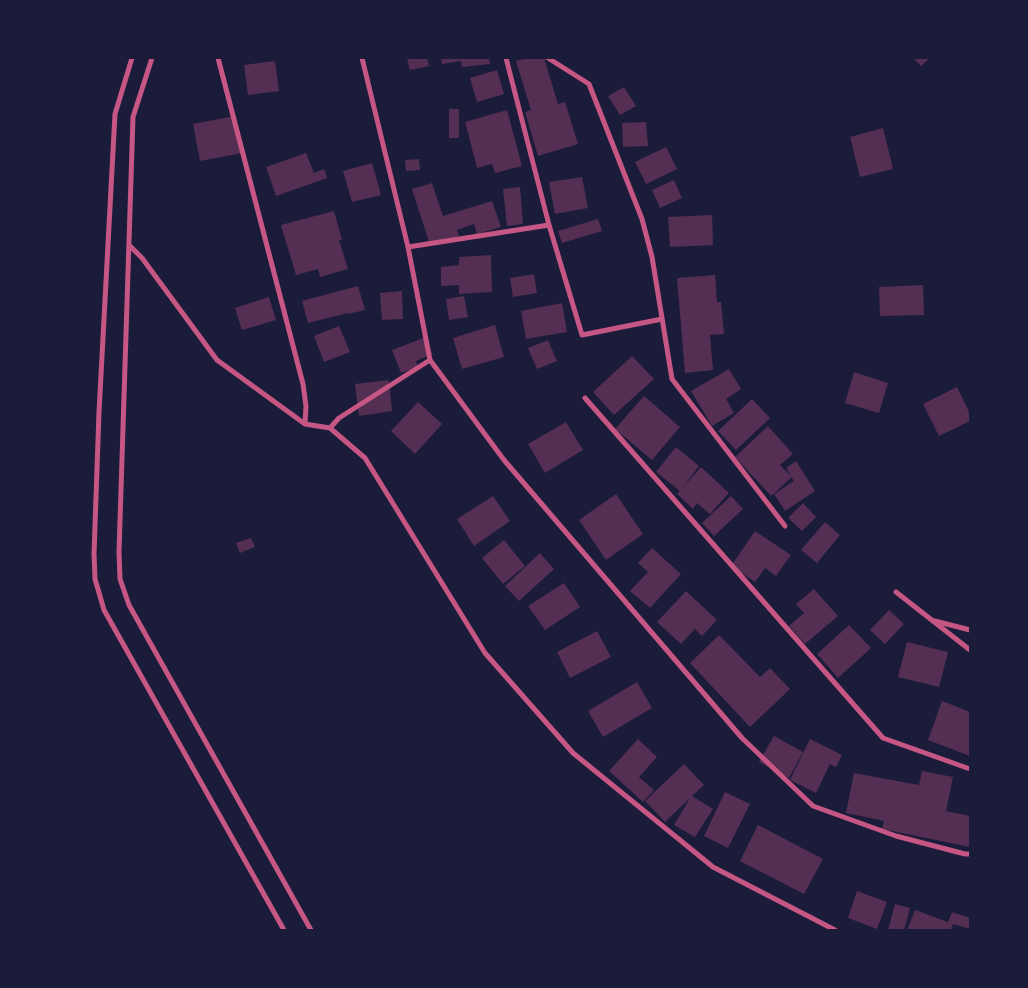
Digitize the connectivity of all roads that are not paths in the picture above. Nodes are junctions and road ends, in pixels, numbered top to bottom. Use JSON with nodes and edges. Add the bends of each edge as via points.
{"nodes":[{"id":1,"x":132,"y":58,"type":"edge"},
{"id":2,"x":152,"y":58,"type":"edge"},
{"id":3,"x":218,"y":58,"type":"edge"},
{"id":4,"x":362,"y":58,"type":"edge"},
{"id":5,"x":506,"y":58,"type":"edge"},
{"id":6,"x":548,"y":58,"type":"edge"},
{"id":7,"x":549,"y":225,"type":"junction"},
{"id":8,"x":129,"y":245,"type":"junction"},
{"id":9,"x":408,"y":247,"type":"junction"},
{"id":10,"x":662,"y":319,"type":"junction"},
{"id":11,"x":430,"y":360,"type":"junction"},
{"id":12,"x":585,"y":398,"type":"dead end"},
{"id":13,"x":305,"y":424,"type":"junction"},
{"id":14,"x":330,"y":428,"type":"junction"},
{"id":15,"x":785,"y":526,"type":"dead end"},
{"id":16,"x":896,"y":592,"type":"dead end"},
{"id":17,"x":932,"y":620,"type":"junction"},
{"id":18,"x":970,"y":630,"type":"edge"},
{"id":19,"x":970,"y":650,"type":"edge"},
{"id":20,"x":970,"y":769,"type":"edge"},
{"id":21,"x":970,"y":854,"type":"edge"},
{"id":22,"x":284,"y":930,"type":"edge"},
{"id":23,"x":312,"y":930,"type":"edge"},
{"id":24,"x":834,"y":930,"type":"edge"}],
"edges":[{"from":1,"to":22,"type":"street","via":[[116,114],[99,412],[95,579],[104,610]]},
{"from":2,"to":8,"type":"street","via":[[134,118]]},
{"from":3,"to":13,"type":"street","via":[[303,384]]},
{"from":4,"to":9,"type":"street"},
{"from":5,"to":7,"type":"street"},
{"from":6,"to":10,"type":"street","via":[[589,84],[642,219]]},
{"from":7,"to":9,"type":"street"},
{"from":7,"to":10,"type":"street","via":[[582,335]]},
{"from":8,"to":13,"type":"street","via":[[217,360]]},
{"from":8,"to":23,"type":"street","via":[[120,579],[129,604]]},
{"from":9,"to":11,"type":"street"},
{"from":10,"to":15,"type":"street","via":[[672,379]]},
{"from":11,"to":14,"type":"street","via":[[339,418]]},
{"from":11,"to":21,"type":"street","via":[[504,460],[742,738],[813,806],[896,836]]},
{"from":12,"to":20,"type":"street","via":[[883,738]]},
{"from":13,"to":14,"type":"street"},
{"from":14,"to":24,"type":"street","via":[[365,458],[485,653],[574,753],[713,867]]},
{"from":16,"to":17,"type":"street"},
{"from":17,"to":18,"type":"street"},
{"from":17,"to":19,"type":"street"}]}
